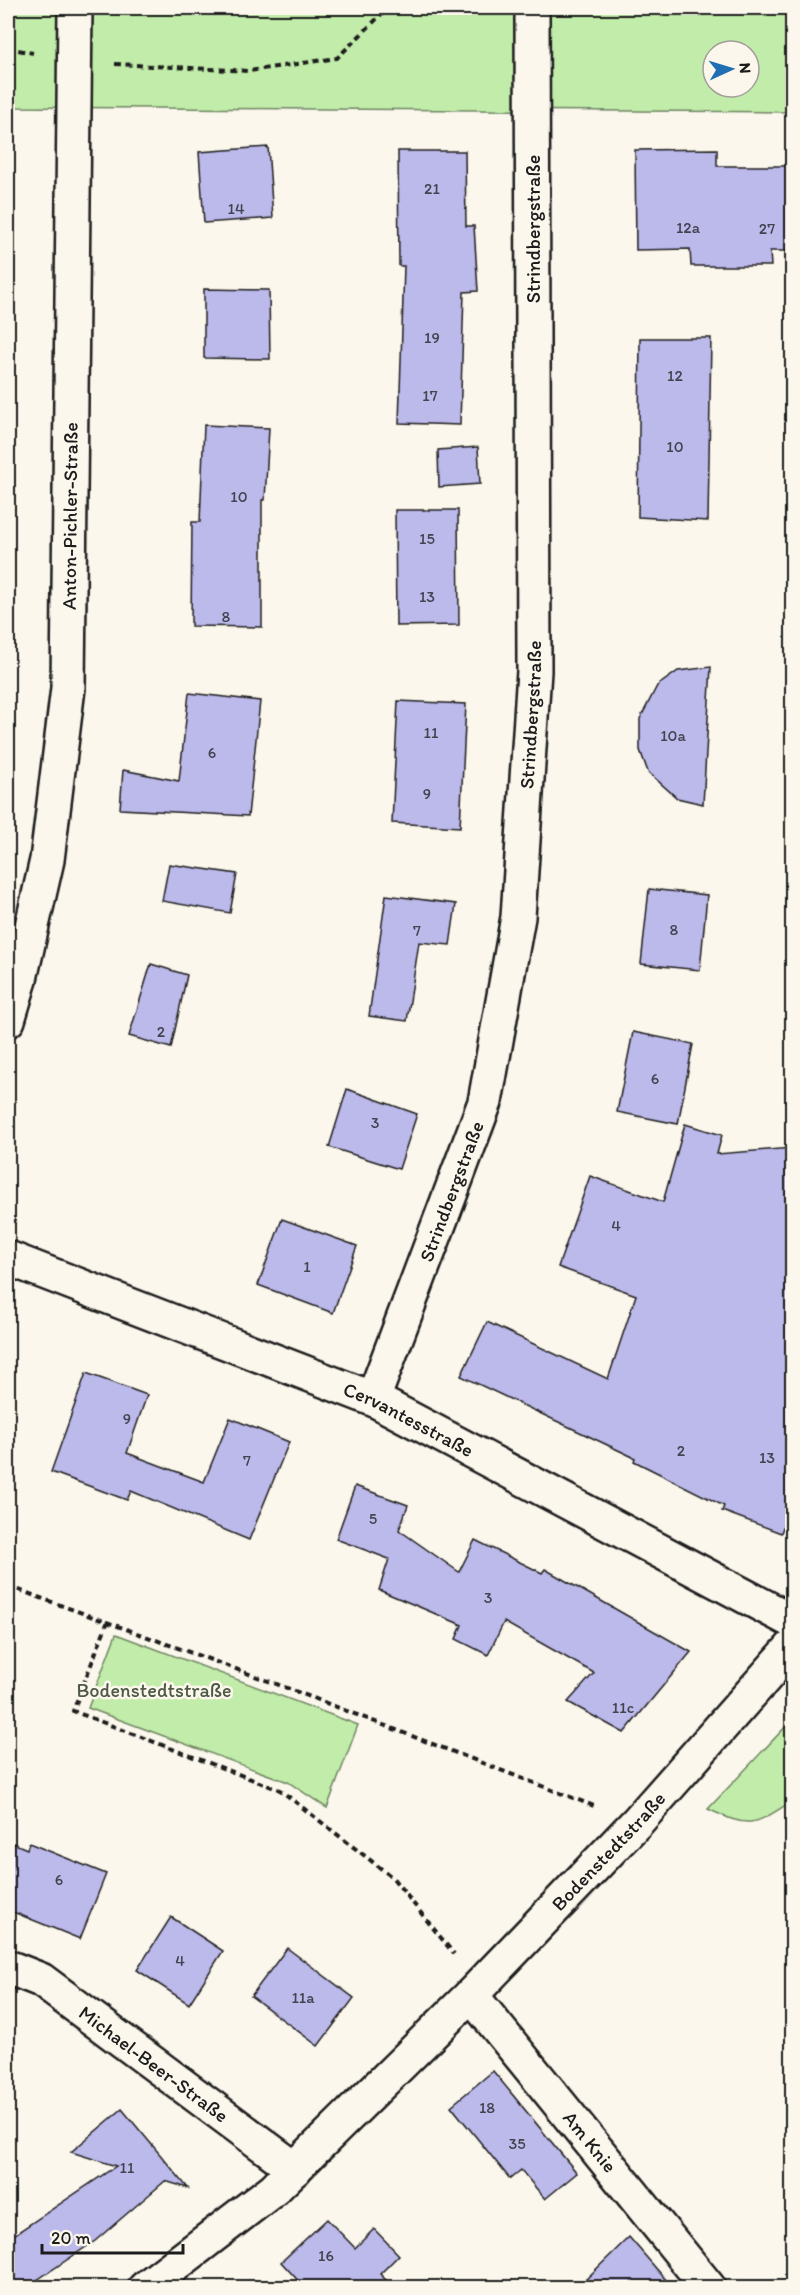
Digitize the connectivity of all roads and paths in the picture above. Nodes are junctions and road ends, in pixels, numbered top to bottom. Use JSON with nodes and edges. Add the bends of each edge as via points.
{"nodes":[{"id":1,"x":75,"y":8,"type":"edge"},
{"id":2,"x":388,"y":8,"type":"edge"},
{"id":3,"x":532,"y":8,"type":"edge"},
{"id":4,"x":8,"y":48,"type":"edge"},
{"id":5,"x":40,"y":55,"type":"dead end"},
{"id":6,"x":108,"y":63,"type":"dead end"},
{"id":7,"x":8,"y":1020,"type":"edge"},
{"id":8,"x":8,"y":1257,"type":"edge"},
{"id":9,"x":373,"y":1399,"type":"junction"},
{"id":10,"x":8,"y":1586,"type":"edge"},
{"id":11,"x":108,"y":1621,"type":"junction"},
{"id":12,"x":792,"y":1621,"type":"edge"},
{"id":13,"x":792,"y":1647,"type":"edge"},
{"id":14,"x":637,"y":1822,"type":"junction"},
{"id":15,"x":455,"y":1955,"type":"dead end"},
{"id":16,"x":8,"y":1967,"type":"edge"},
{"id":17,"x":471,"y":1995,"type":"junction"},
{"id":18,"x":295,"y":2169,"type":"junction"},
{"id":19,"x":693,"y":2281,"type":"edge"},
{"id":20,"x":145,"y":2288,"type":"edge"}],
"edges":[{"from":1,"to":7,"type":"street","name":"Anton-Pichler-Straße","via":[[68,688],[46,860]]},
{"from":2,"to":6,"type":"path","via":[[337,58],[249,71]]},
{"from":3,"to":9,"type":"street","name":"Strindbergstraße","via":[[534,671],[518,917],[485,1102]]},
{"from":4,"to":5,"type":"path"},
{"from":8,"to":9,"type":"street","name":"Cervantesstraße"},
{"from":9,"to":12,"type":"street","name":"Cervantesstraße"},
{"from":10,"to":11,"type":"path"},
{"from":11,"to":14,"type":"path"},
{"from":11,"to":15,"type":"path","via":[[73,1711],[280,1790],[392,1876]]},
{"from":13,"to":14,"type":"street","name":"Bodenstedtstraße"},
{"from":14,"to":17,"type":"street","name":"Bodenstedtstraße"},
{"from":16,"to":18,"type":"street","name":"Michael-Beer-Straße","via":[[41,1980]]},
{"from":17,"to":18,"type":"street","name":"Bodenstedtstraße"},
{"from":17,"to":19,"type":"street","name":"Am Knie"},
{"from":18,"to":20,"type":"street","name":"Bodenstedtstraße"}]}
